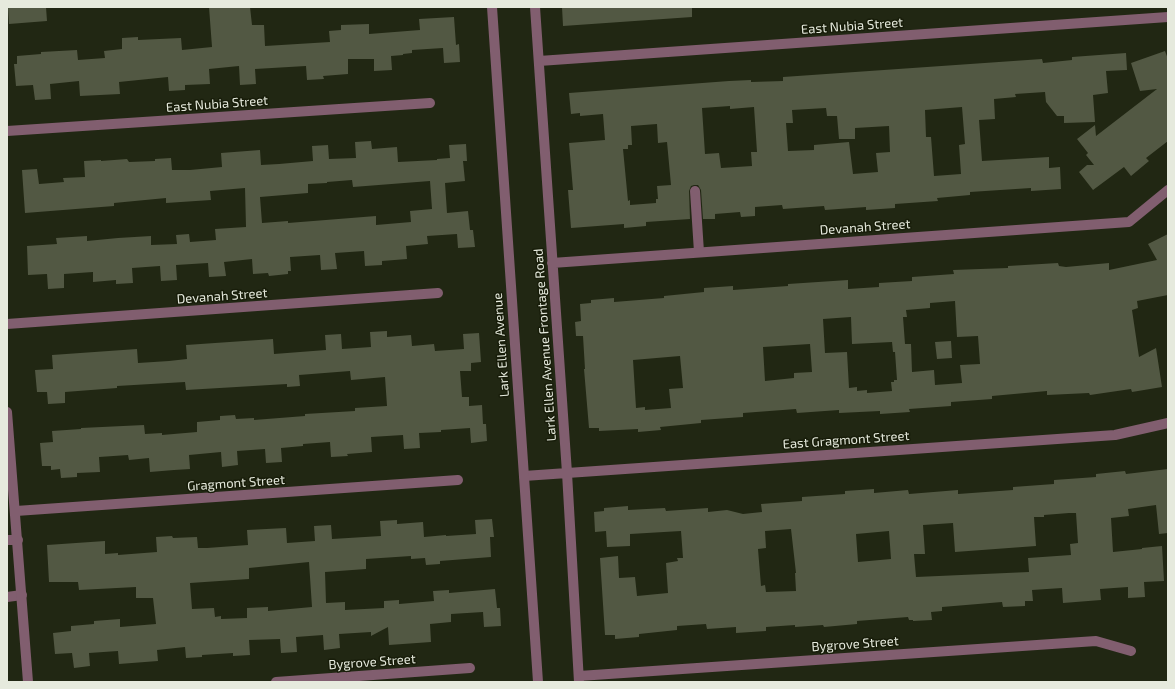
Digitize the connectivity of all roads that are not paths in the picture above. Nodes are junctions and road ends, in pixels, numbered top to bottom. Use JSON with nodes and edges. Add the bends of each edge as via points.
{"nodes":[{"id":1,"x":492,"y":7,"type":"edge"},
{"id":2,"x":535,"y":7,"type":"edge"},
{"id":3,"x":1168,"y":17,"type":"edge"},
{"id":4,"x":539,"y":61,"type":"junction"},
{"id":5,"x":430,"y":103,"type":"dead end"},
{"id":6,"x":7,"y":131,"type":"edge"},
{"id":7,"x":1168,"y":190,"type":"edge"},
{"id":8,"x":695,"y":191,"type":"dead end"},
{"id":9,"x":700,"y":252,"type":"junction"},
{"id":10,"x":552,"y":263,"type":"junction"},
{"id":11,"x":438,"y":293,"type":"dead end"},
{"id":12,"x":7,"y":324,"type":"edge"},
{"id":13,"x":7,"y":412,"type":"edge"},
{"id":14,"x":1168,"y":423,"type":"edge"},
{"id":15,"x":567,"y":473,"type":"junction"},
{"id":16,"x":524,"y":476,"type":"junction"},
{"id":17,"x":458,"y":480,"type":"dead end"},
{"id":18,"x":16,"y":512,"type":"junction"},
{"id":19,"x":7,"y":540,"type":"edge"},
{"id":20,"x":18,"y":540,"type":"junction"},
{"id":21,"x":22,"y":595,"type":"junction"},
{"id":22,"x":7,"y":597,"type":"edge"},
{"id":23,"x":1131,"y":651,"type":"dead end"},
{"id":24,"x":470,"y":668,"type":"dead end"},
{"id":25,"x":579,"y":679,"type":"edge"},
{"id":26,"x":28,"y":682,"type":"edge"},
{"id":27,"x":276,"y":682,"type":"edge"},
{"id":28,"x":538,"y":682,"type":"edge"}],
"edges":[{"from":1,"to":16,"type":"street","name":"Lark Ellen Avenue"},
{"from":2,"to":4,"type":"street","name":"Lark Ellen Avenue Frontage Road"},
{"from":3,"to":4,"type":"street","name":"East Nubia Street"},
{"from":4,"to":10,"type":"street","name":"Lark Ellen Avenue Frontage Road"},
{"from":5,"to":6,"type":"street","name":"East Nubia Street"},
{"from":7,"to":9,"type":"street","name":"Devanah Street","via":[[1129,222]]},
{"from":8,"to":9,"type":"street"},
{"from":9,"to":10,"type":"street","name":"Devanah Street"},
{"from":10,"to":15,"type":"street","name":"Lark Ellen Avenue Frontage Road"},
{"from":11,"to":12,"type":"street","name":"Devanah Street"},
{"from":13,"to":18,"type":"street"},
{"from":14,"to":15,"type":"street","name":"East Gragmont Street","via":[[1115,435]]},
{"from":15,"to":16,"type":"street","name":"East Gragmont Street"},
{"from":15,"to":25,"type":"street","name":"Lark Ellen Avenue Frontage Road"},
{"from":16,"to":28,"type":"street","name":"Lark Ellen Avenue"},
{"from":17,"to":18,"type":"street","name":"Gragmont Street"},
{"from":18,"to":20,"type":"street"},
{"from":19,"to":20,"type":"street"},
{"from":20,"to":21,"type":"street"},
{"from":21,"to":22,"type":"street"},
{"from":21,"to":26,"type":"street"},
{"from":23,"to":25,"type":"street","name":"Bygrove Street","via":[[1096,641]]},
{"from":24,"to":27,"type":"street","name":"Bygrove Street"}]}
